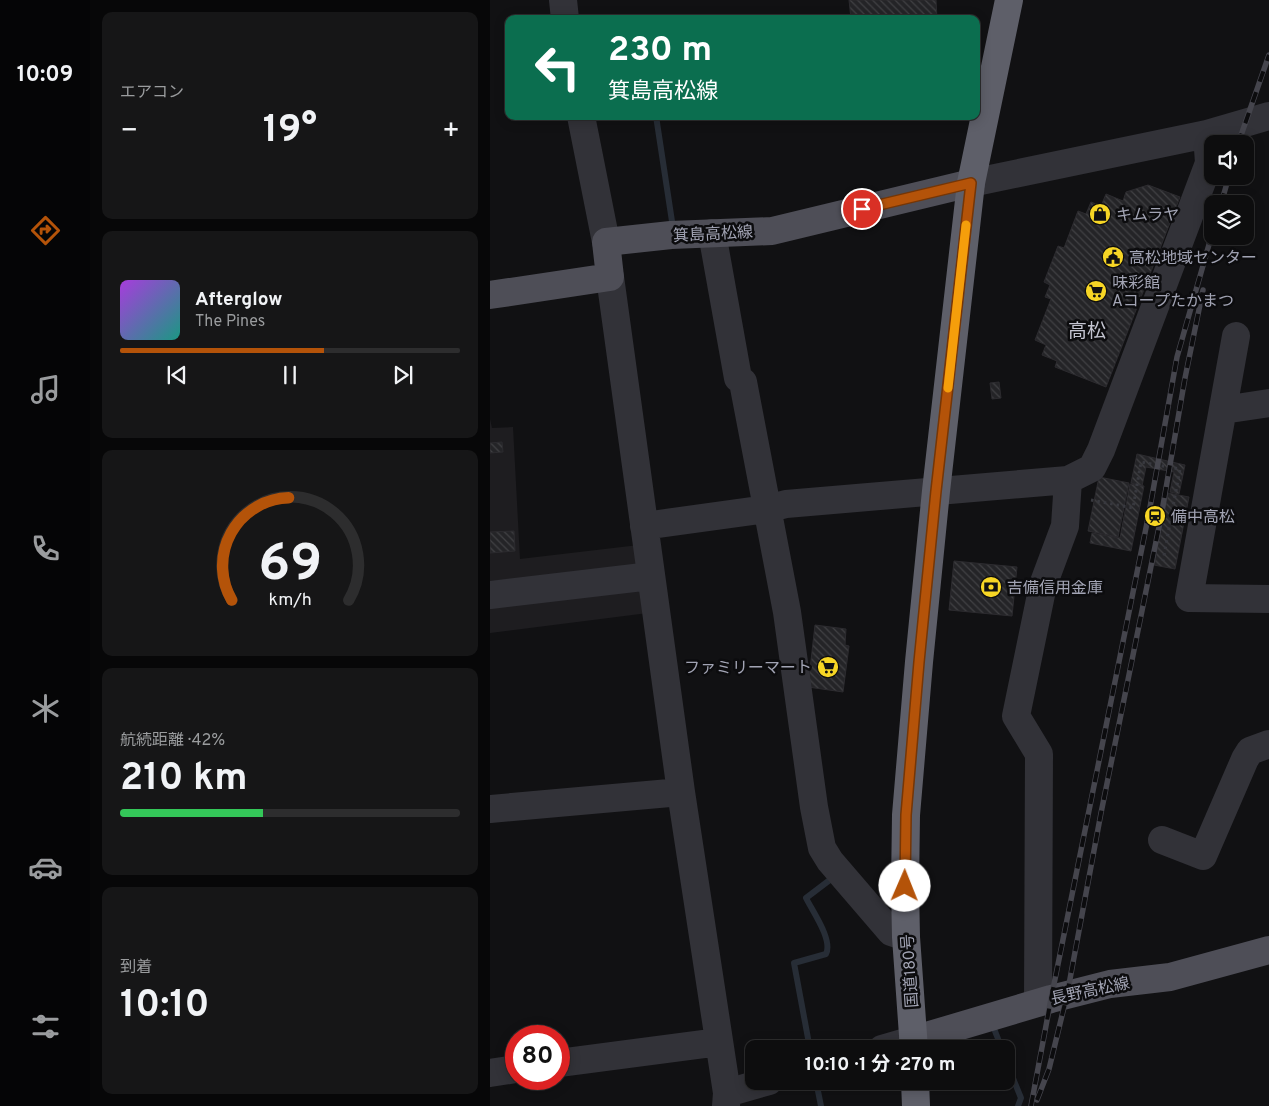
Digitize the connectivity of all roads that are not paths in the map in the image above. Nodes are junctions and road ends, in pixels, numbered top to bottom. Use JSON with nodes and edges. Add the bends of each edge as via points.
{"nodes":[{"id":1,"x":563,"y":0,"type":"edge"},
{"id":2,"x":1009,"y":0,"type":"edge"},
{"id":3,"x":565,"y":15,"type":"edge"},
{"id":4,"x":1269,"y":116,"type":"edge"},
{"id":5,"x":582,"y":120,"type":"edge"},
{"id":6,"x":1207,"y":134,"type":"junction"},
{"id":7,"x":971,"y":183,"type":"junction"},
{"id":8,"x":712,"y":233,"type":"junction"},
{"id":9,"x":606,"y":242,"type":"junction"},
{"id":10,"x":610,"y":277,"type":"junction"},
{"id":11,"x":490,"y":295,"type":"edge"},
{"id":12,"x":1236,"y":336,"type":"dead end"},
{"id":13,"x":1269,"y":403,"type":"edge"},
{"id":14,"x":1222,"y":410,"type":"junction"},
{"id":15,"x":1068,"y":480,"type":"junction"},
{"id":16,"x":936,"y":491,"type":"junction"},
{"id":17,"x":767,"y":509,"type":"junction"},
{"id":18,"x":644,"y":526,"type":"junction"},
{"id":19,"x":651,"y":576,"type":"junction"},
{"id":20,"x":490,"y":596,"type":"edge"},
{"id":21,"x":1269,"y":599,"type":"edge"},
{"id":22,"x":1269,"y":744,"type":"edge"},
{"id":23,"x":681,"y":792,"type":"junction"},
{"id":24,"x":490,"y":809,"type":"edge"},
{"id":25,"x":1162,"y":840,"type":"dead end"},
{"id":26,"x":906,"y":937,"type":"junction"},
{"id":27,"x":1269,"y":950,"type":"edge"},
{"id":28,"x":1038,"y":1002,"type":"junction"},
{"id":29,"x":914,"y":1040,"type":"edge"},
{"id":30,"x":926,"y":1040,"type":"edge"},
{"id":31,"x":719,"y":1042,"type":"junction"},
{"id":32,"x":570,"y":1062,"type":"edge"},
{"id":33,"x":505,"y":1070,"type":"edge"},
{"id":34,"x":490,"y":1072,"type":"edge"},
{"id":35,"x":749,"y":1090,"type":"edge"},
{"id":36,"x":915,"y":1090,"type":"edge"},
{"id":37,"x":727,"y":1100,"type":"edge"},
{"id":38,"x":916,"y":1106,"type":"edge"}],
"edges":[{"from":1,"to":3,"type":"street"},
{"from":2,"to":7,"type":"highway","name":"国道180号"},
{"from":4,"to":6,"type":"street"},
{"from":5,"to":9,"type":"street"},
{"from":6,"to":7,"type":"street"},
{"from":6,"to":15,"type":"street","via":[[1209,163],[1101,450],[1092,468]]},
{"from":7,"to":8,"type":"main road","name":"箕島高松線","via":[[772,230]]},
{"from":7,"to":16,"type":"highway","name":"国道180号"},
{"from":8,"to":9,"type":"main road","name":"箕島高松線"},
{"from":8,"to":17,"type":"street","via":[[738,378],[743,382]]},
{"from":9,"to":10,"type":"main road"},
{"from":10,"to":11,"type":"main road"},
{"from":10,"to":18,"type":"street"},
{"from":12,"to":14,"type":"street"},
{"from":13,"to":14,"type":"street"},
{"from":14,"to":21,"type":"street","via":[[1189,598]]},
{"from":15,"to":16,"type":"street"},
{"from":15,"to":28,"type":"street","via":[[1065,526],[1043,585],[1016,716],[1039,754]]},
{"from":16,"to":17,"type":"street","via":[[786,504]]},
{"from":16,"to":26,"type":"highway","name":"国道180号","via":[[906,815]]},
{"from":17,"to":18,"type":"street"},
{"from":17,"to":26,"type":"street","via":[[787,612],[822,848],[891,932]]},
{"from":18,"to":19,"type":"street"},
{"from":19,"to":20,"type":"street"},
{"from":19,"to":23,"type":"street"},
{"from":22,"to":25,"type":"street","via":[[1250,751],[1244,759],[1203,856]]},
{"from":23,"to":24,"type":"street"},
{"from":23,"to":31,"type":"street"},
{"from":26,"to":29,"type":"highway","name":"国道180号"},
{"from":27,"to":28,"type":"main road","name":"長野高松線","via":[[1170,977],[1110,984]]},
{"from":28,"to":30,"type":"main road","name":"長野高松線"},
{"from":31,"to":32,"type":"street"},
{"from":31,"to":37,"type":"street"},
{"from":33,"to":34,"type":"street"},
{"from":35,"to":37,"type":"street"},
{"from":36,"to":38,"type":"highway"}]}
